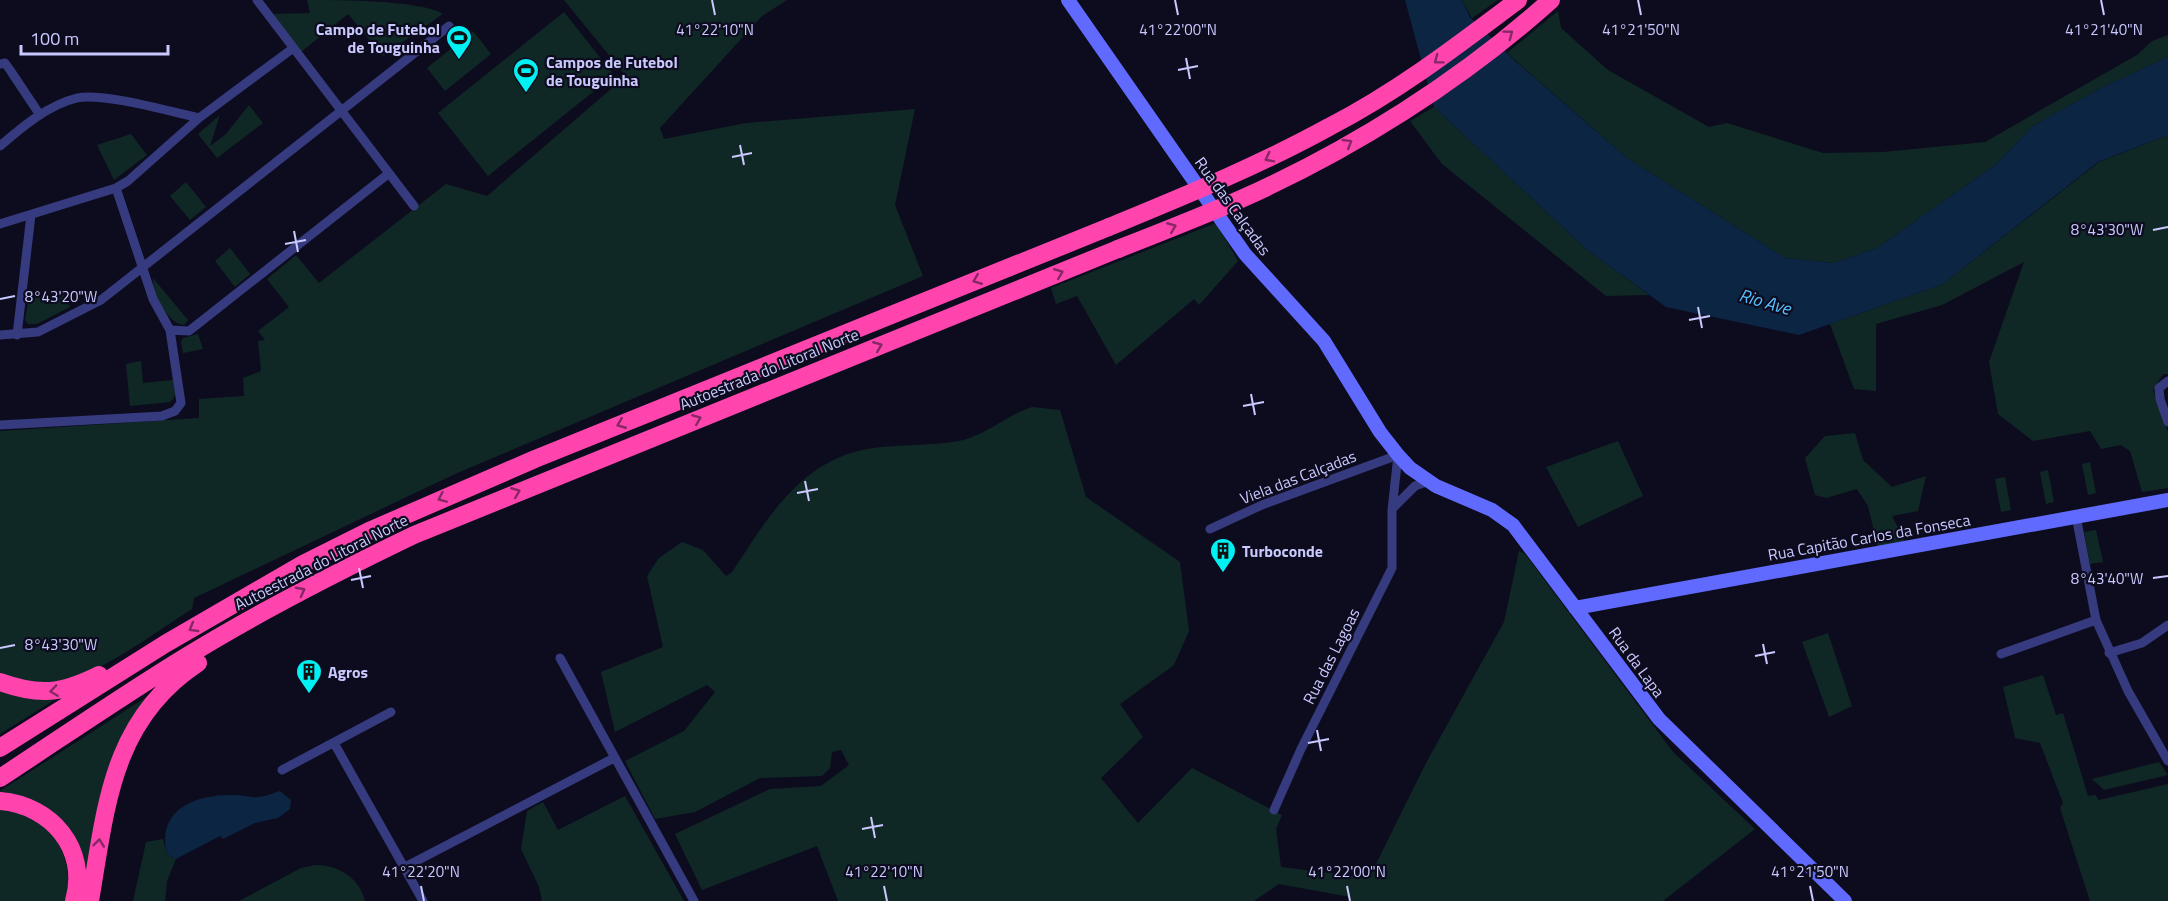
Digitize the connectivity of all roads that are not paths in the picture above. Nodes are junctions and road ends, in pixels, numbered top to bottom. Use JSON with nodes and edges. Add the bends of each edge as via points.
{"nodes":[{"id":1,"x":257,"y":0,"type":"edge"},
{"id":2,"x":1068,"y":0,"type":"edge"},
{"id":3,"x":1518,"y":0,"type":"edge"},
{"id":4,"x":1551,"y":0,"type":"edge"},
{"id":5,"x":449,"y":26,"type":"dead end"},
{"id":6,"x":292,"y":49,"type":"junction"},
{"id":7,"x":0,"y":64,"type":"edge"},
{"id":8,"x":10,"y":70,"type":"junction"},
{"id":9,"x":0,"y":75,"type":"edge"},
{"id":10,"x":341,"y":110,"type":"junction"},
{"id":11,"x":40,"y":115,"type":"junction"},
{"id":12,"x":200,"y":118,"type":"junction"},
{"id":13,"x":0,"y":146,"type":"edge"},
{"id":14,"x":388,"y":174,"type":"junction"},
{"id":15,"x":116,"y":188,"type":"junction"},
{"id":16,"x":414,"y":206,"type":"dead end"},
{"id":17,"x":31,"y":215,"type":"junction"},
{"id":18,"x":0,"y":224,"type":"edge"},
{"id":19,"x":142,"y":266,"type":"junction"},
{"id":20,"x":170,"y":330,"type":"junction"},
{"id":21,"x":17,"y":334,"type":"junction"},
{"id":22,"x":0,"y":335,"type":"edge"},
{"id":23,"x":2168,"y":381,"type":"edge"},
{"id":24,"x":2168,"y":422,"type":"edge"},
{"id":25,"x":0,"y":425,"type":"edge"},
{"id":26,"x":1398,"y":455,"type":"junction"},
{"id":27,"x":1429,"y":480,"type":"junction"},
{"id":28,"x":2168,"y":500,"type":"edge"},
{"id":29,"x":1392,"y":510,"type":"junction"},
{"id":30,"x":2076,"y":516,"type":"junction"},
{"id":31,"x":1210,"y":530,"type":"dead end"},
{"id":32,"x":1575,"y":608,"type":"junction"},
{"id":33,"x":249,"y":619,"type":"junction"},
{"id":34,"x":2096,"y":620,"type":"junction"},
{"id":35,"x":2168,"y":625,"type":"edge"},
{"id":36,"x":165,"y":644,"type":"junction"},
{"id":37,"x":2109,"y":653,"type":"junction"},
{"id":38,"x":2001,"y":654,"type":"dead end"},
{"id":39,"x":560,"y":658,"type":"dead end"},
{"id":40,"x":0,"y":682,"type":"edge"},
{"id":41,"x":391,"y":712,"type":"dead end"},
{"id":42,"x":334,"y":743,"type":"junction"},
{"id":43,"x":0,"y":748,"type":"edge"},
{"id":44,"x":614,"y":758,"type":"junction"},
{"id":45,"x":2168,"y":761,"type":"edge"},
{"id":46,"x":282,"y":770,"type":"dead end"},
{"id":47,"x":0,"y":778,"type":"edge"},
{"id":48,"x":0,"y":801,"type":"edge"},
{"id":49,"x":1274,"y":810,"type":"dead end"},
{"id":50,"x":405,"y":867,"type":"junction"},
{"id":51,"x":74,"y":901,"type":"edge"},
{"id":52,"x":90,"y":901,"type":"edge"},
{"id":53,"x":423,"y":901,"type":"edge"},
{"id":54,"x":694,"y":901,"type":"edge"},
{"id":55,"x":1845,"y":901,"type":"edge"}],
"edges":[{"from":1,"to":6,"type":"street"},
{"from":2,"to":26,"type":"main road","name":"Rua das Calçadas","via":[[1245,254],[1324,341]]},
{"from":3,"to":36,"type":"highway","name":"Autoestrada do Litoral Norte","one_way":true,"bridge":true,"via":[[1429,67],[1331,126],[1235,176],[443,497],[303,564]]},
{"from":33,"to":4,"type":"highway","name":"Autoestrada do Litoral Norte","one_way":true,"bridge":true,"via":[[339,571],[462,514],[1242,199],[1341,148],[1438,88]]},
{"from":5,"to":10,"type":"street"},
{"from":6,"to":10,"type":"street"},
{"from":6,"to":12,"type":"street"},
{"from":7,"to":8,"type":"street","via":[[5,63]]},
{"from":8,"to":9,"type":"street"},
{"from":8,"to":11,"type":"street"},
{"from":10,"to":14,"type":"street"},
{"from":10,"to":19,"type":"street"},
{"from":11,"to":12,"type":"street","via":[[80,97]]},
{"from":11,"to":13,"type":"street"},
{"from":12,"to":15,"type":"street"},
{"from":14,"to":16,"type":"street"},
{"from":14,"to":20,"type":"street","via":[[189,331]]},
{"from":15,"to":17,"type":"street"},
{"from":15,"to":19,"type":"street"},
{"from":17,"to":18,"type":"street"},
{"from":17,"to":21,"type":"street"},
{"from":19,"to":20,"type":"street","via":[[153,299]]},
{"from":19,"to":21,"type":"street","via":[[101,300],[38,332]]},
{"from":20,"to":25,"type":"street","via":[[181,403],[175,411],[162,416]]},
{"from":21,"to":22,"type":"street"},
{"from":23,"to":24,"type":"street","via":[[2159,388]]},
{"from":26,"to":27,"type":"main road","name":"Rua da Lapa"},
{"from":26,"to":29,"type":"street","name":"Rua das Lagoas"},
{"from":26,"to":31,"type":"street","name":"Viela das Calçadas","via":[[1262,505]]},
{"from":27,"to":29,"type":"street","via":[[1415,486]]},
{"from":27,"to":32,"type":"main road","name":"Rua da Lapa","via":[[1492,510],[1513,525]]},
{"from":28,"to":30,"type":"main road","name":"Rua Capitão Carlos da Fonseca"},
{"from":29,"to":49,"type":"street","name":"Rua das Lagoas","via":[[1392,568]]},
{"from":30,"to":32,"type":"main road","name":"Rua Capitão Carlos da Fonseca"},
{"from":30,"to":34,"type":"street"},
{"from":32,"to":55,"type":"main road","name":"Rua da Lapa","via":[[1659,719]]},
{"from":33,"to":47,"type":"highway","name":"Autoestrada do Litoral Norte"},
{"from":52,"to":33,"type":"highway","one_way":true,"via":[[104,810],[112,781],[138,726],[182,673],[249,629]]},
{"from":34,"to":37,"type":"street"},
{"from":34,"to":38,"type":"street"},
{"from":35,"to":37,"type":"street","via":[[2142,643]]},
{"from":36,"to":40,"type":"highway","one_way":true,"via":[[65,690],[25,691]]},
{"from":36,"to":43,"type":"highway","name":"Autoestrada do Litoral Norte"},
{"from":37,"to":45,"type":"street"},
{"from":39,"to":44,"type":"street"},
{"from":41,"to":42,"type":"street"},
{"from":42,"to":46,"type":"street"},
{"from":42,"to":50,"type":"street"},
{"from":44,"to":50,"type":"street"},
{"from":44,"to":54,"type":"street"},
{"from":48,"to":51,"type":"highway","via":[[33,808],[63,833],[76,862]]},
{"from":50,"to":53,"type":"street"}]}
